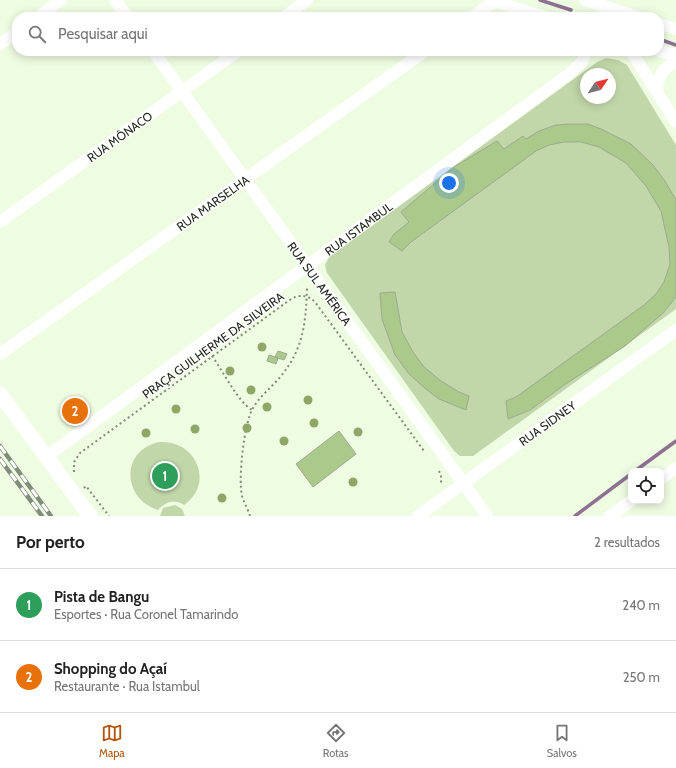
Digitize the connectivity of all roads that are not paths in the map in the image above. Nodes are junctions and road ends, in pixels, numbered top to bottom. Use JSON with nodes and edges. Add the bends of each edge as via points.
{"nodes":[{"id":1,"x":61,"y":0,"type":"edge"},
{"id":2,"x":115,"y":0,"type":"edge"},
{"id":3,"x":307,"y":0,"type":"edge"},
{"id":4,"x":585,"y":0,"type":"edge"},
{"id":5,"x":493,"y":1,"type":"edge"},
{"id":6,"x":601,"y":3,"type":"edge"},
{"id":7,"x":45,"y":12,"type":"edge"},
{"id":8,"x":124,"y":12,"type":"edge"},
{"id":9,"x":291,"y":12,"type":"edge"},
{"id":10,"x":479,"y":12,"type":"edge"},
{"id":11,"x":528,"y":12,"type":"edge"},
{"id":12,"x":607,"y":12,"type":"edge"},
{"id":13,"x":625,"y":12,"type":"edge"},
{"id":14,"x":664,"y":25,"type":"edge"},
{"id":15,"x":676,"y":29,"type":"edge"},
{"id":16,"x":12,"y":36,"type":"edge"},
{"id":17,"x":0,"y":44,"type":"edge"},
{"id":18,"x":664,"y":52,"type":"edge"},
{"id":19,"x":676,"y":55,"type":"edge"},
{"id":20,"x":157,"y":56,"type":"edge"},
{"id":21,"x":231,"y":56,"type":"edge"},
{"id":22,"x":417,"y":56,"type":"edge"},
{"id":23,"x":584,"y":56,"type":"edge"},
{"id":24,"x":634,"y":56,"type":"edge"},
{"id":25,"x":676,"y":62,"type":"edge"},
{"id":26,"x":184,"y":92,"type":"junction"},
{"id":27,"x":657,"y":92,"type":"junction"},
{"id":28,"x":676,"y":122,"type":"edge"},
{"id":29,"x":246,"y":179,"type":"junction"},
{"id":30,"x":0,"y":222,"type":"edge"},
{"id":31,"x":308,"y":266,"type":"junction"},
{"id":32,"x":676,"y":330,"type":"edge"},
{"id":33,"x":0,"y":354,"type":"edge"},
{"id":34,"x":0,"y":394,"type":"edge"},
{"id":35,"x":46,"y":457,"type":"junction"},
{"id":36,"x":676,"y":468,"type":"edge"},
{"id":37,"x":664,"y":477,"type":"edge"},
{"id":38,"x":463,"y":483,"type":"junction"},
{"id":39,"x":628,"y":503,"type":"edge"},
{"id":40,"x":90,"y":516,"type":"edge"},
{"id":41,"x":418,"y":516,"type":"edge"},
{"id":42,"x":487,"y":516,"type":"edge"},
{"id":43,"x":610,"y":516,"type":"edge"}],
"edges":[{"from":1,"to":7,"type":"street"},
{"from":2,"to":8,"type":"street"},
{"from":3,"to":9,"type":"street"},
{"from":4,"to":6,"type":"street"},
{"from":5,"to":10,"type":"street"},
{"from":5,"to":11,"type":"street"},
{"from":6,"to":12,"type":"street"},
{"from":6,"to":13,"type":"street"},
{"from":14,"to":15,"type":"street"},
{"from":16,"to":17,"type":"street"},
{"from":18,"to":19,"type":"street"},
{"from":20,"to":26,"type":"street","name":"RUA SUL AMÉRICA"},
{"from":21,"to":26,"type":"street","name":"RUA MÔNACO"},
{"from":22,"to":29,"type":"street","name":"RUA MARSELHA"},
{"from":23,"to":31,"type":"street","name":"RUA ISTAMBUL","via":[[573,71]]},
{"from":24,"to":27,"type":"street"},
{"from":25,"to":27,"type":"street","via":[[661,73]]},
{"from":26,"to":29,"type":"street","name":"RUA SUL AMÉRICA"},
{"from":26,"to":30,"type":"street","name":"RUA MÔNACO"},
{"from":27,"to":28,"type":"street"},
{"from":29,"to":31,"type":"street","name":"RUA SUL AMÉRICA"},
{"from":29,"to":33,"type":"street","name":"RUA MARSELHA"},
{"from":31,"to":35,"type":"street","name":"RUA ISTAMBUL"},
{"from":31,"to":38,"type":"street","name":"RUA SUL AMÉRICA"},
{"from":32,"to":38,"type":"street","name":"RUA SIDNEY"},
{"from":34,"to":35,"type":"main road"},
{"from":35,"to":40,"type":"main road"},
{"from":36,"to":37,"type":"street"},
{"from":38,"to":41,"type":"street","name":"RUA SIDNEY"},
{"from":38,"to":42,"type":"street","name":"RUA SUL AMÉRICA"},
{"from":39,"to":43,"type":"street"}]}
